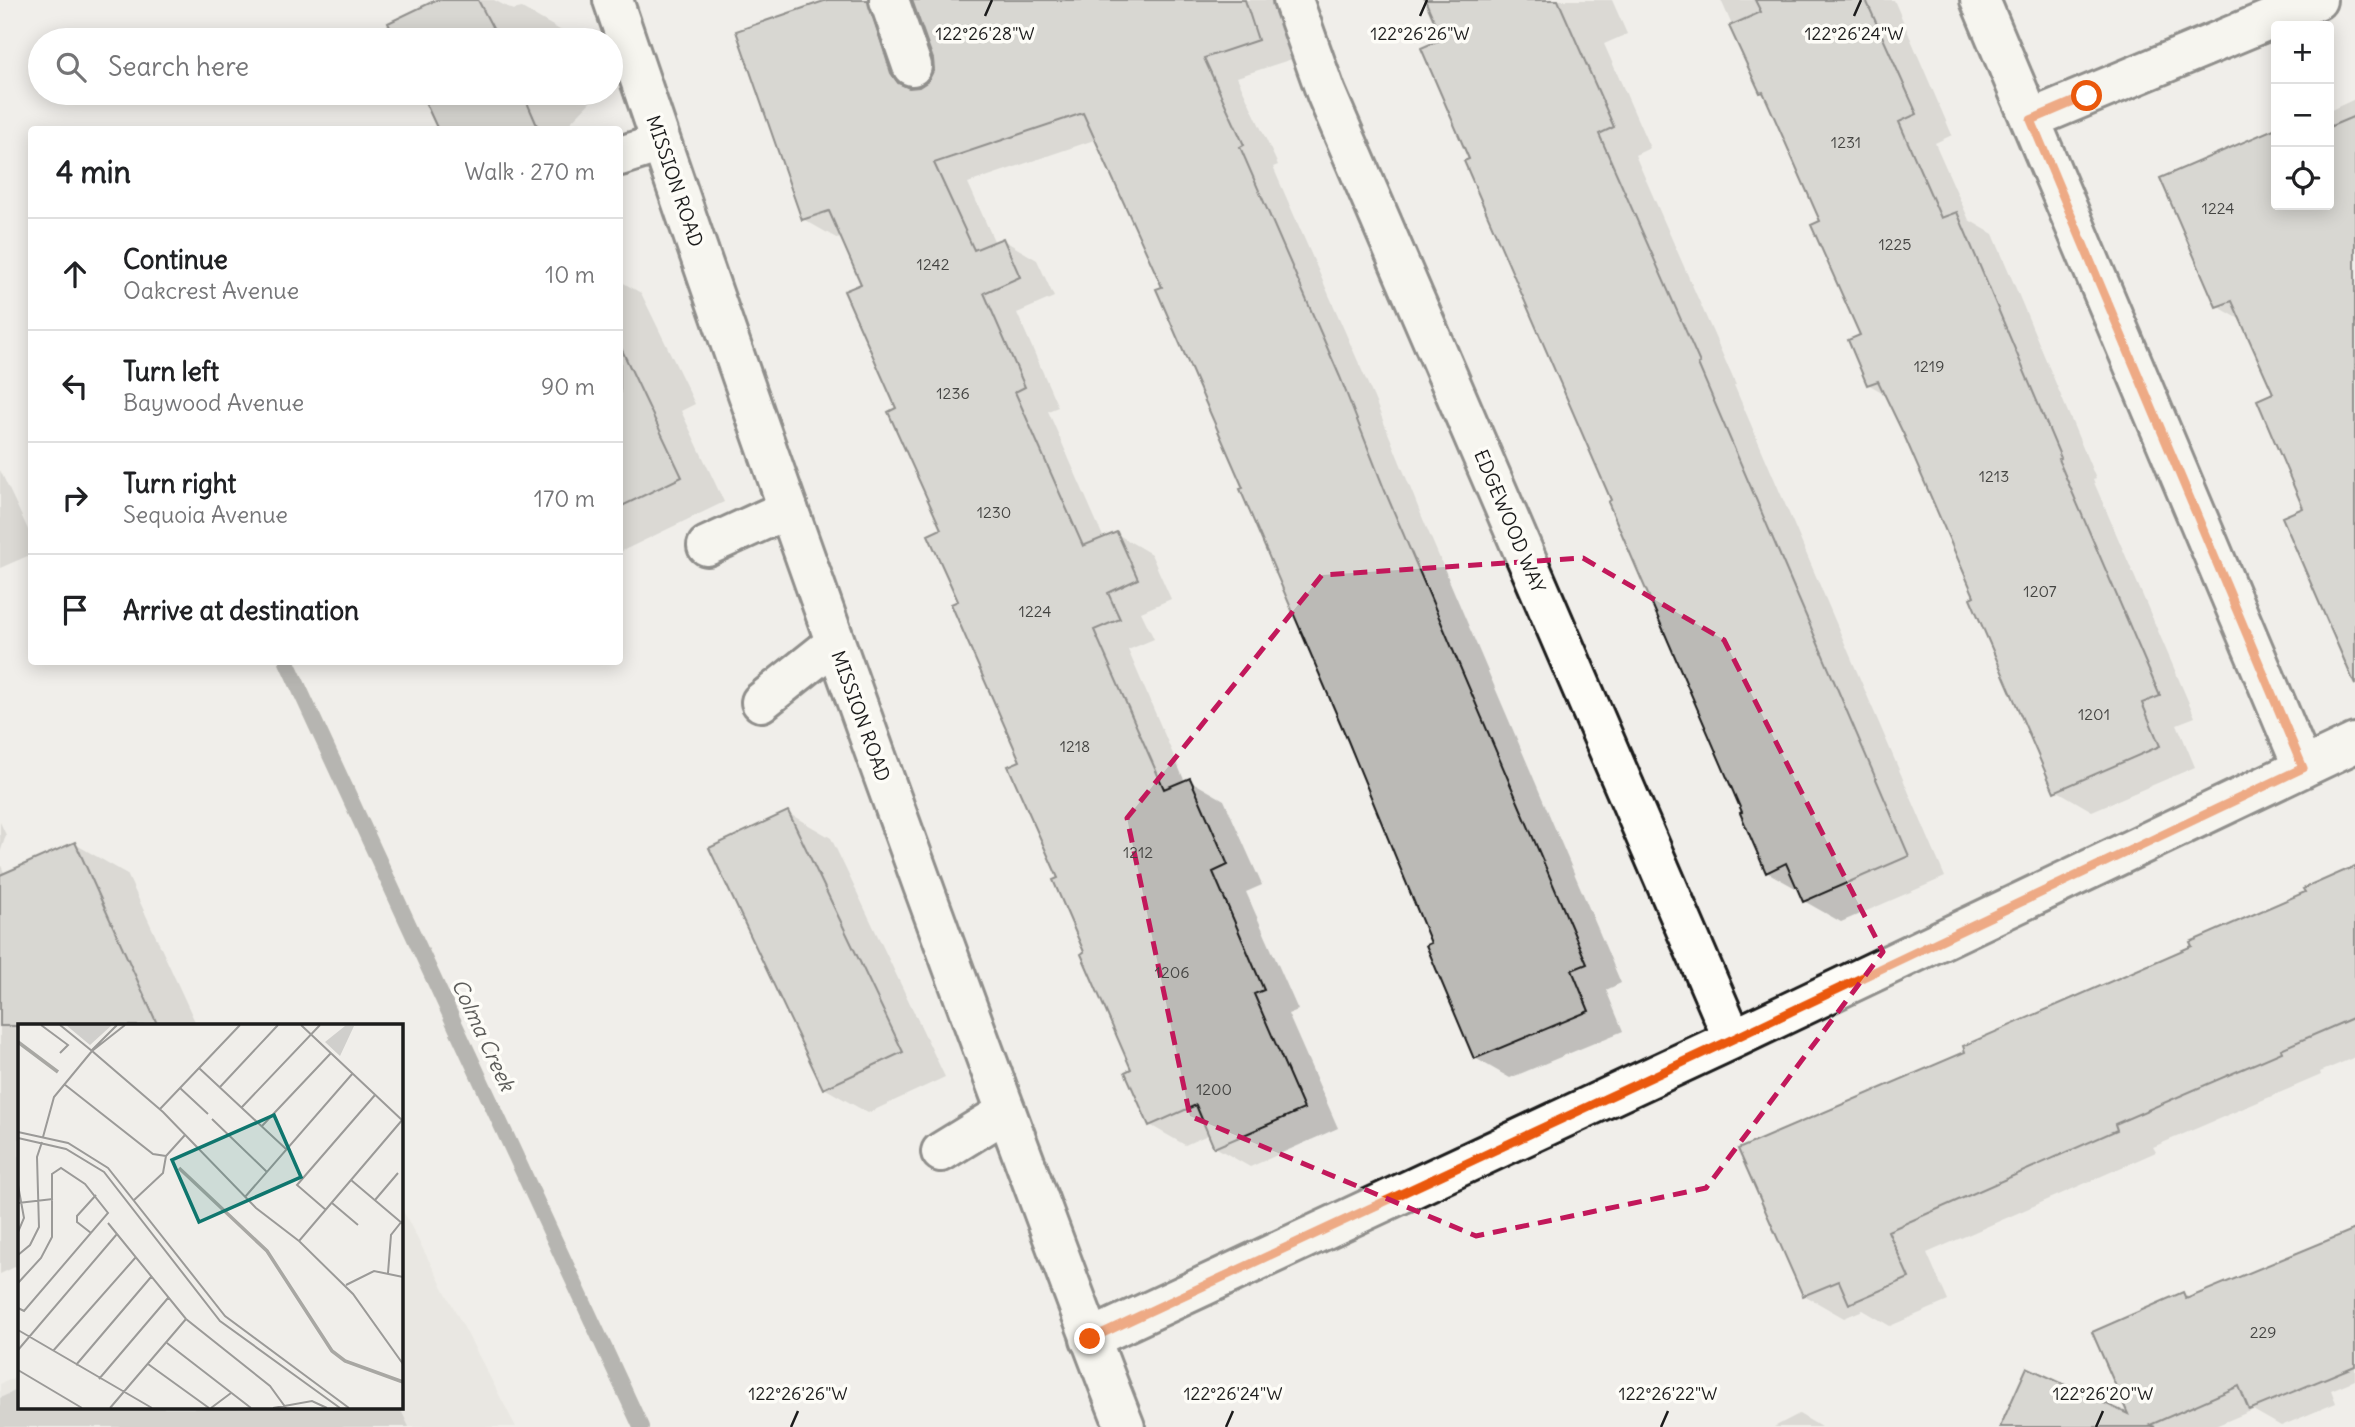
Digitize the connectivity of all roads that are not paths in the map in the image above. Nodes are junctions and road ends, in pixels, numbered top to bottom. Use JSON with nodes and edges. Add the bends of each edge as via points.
{"nodes":[{"id":1,"x":614,"y":0,"type":"edge"},
{"id":2,"x":890,"y":0,"type":"edge"},
{"id":3,"x":1293,"y":0,"type":"edge"},
{"id":4,"x":1980,"y":0,"type":"edge"},
{"id":5,"x":2317,"y":0,"type":"edge"},
{"id":6,"x":912,"y":66,"type":"dead end"},
{"id":7,"x":2031,"y":120,"type":"junction"},
{"id":8,"x":661,"y":143,"type":"junction"},
{"id":9,"x":623,"y":155,"type":"edge"},
{"id":10,"x":788,"y":509,"type":"junction"},
{"id":11,"x":707,"y":546,"type":"dead end"},
{"id":12,"x":835,"y":643,"type":"junction"},
{"id":13,"x":761,"y":702,"type":"dead end"},
{"id":14,"x":2355,"y":743,"type":"edge"},
{"id":15,"x":2303,"y":768,"type":"junction"},
{"id":16,"x":1733,"y":1039,"type":"junction"},
{"id":17,"x":1006,"y":1112,"type":"junction"},
{"id":18,"x":941,"y":1152,"type":"dead end"},
{"id":19,"x":1090,"y":1339,"type":"junction"},
{"id":20,"x":1125,"y":1427,"type":"edge"}],
"edges":[{"from":1,"to":8,"type":"street","name":"MISSION ROAD"},
{"from":2,"to":6,"type":"street"},
{"from":3,"to":16,"type":"street","name":"EDGEWOOD WAY","via":[[1326,93]]},
{"from":4,"to":7,"type":"street"},
{"from":5,"to":7,"type":"street"},
{"from":7,"to":15,"type":"street"},
{"from":8,"to":9,"type":"street"},
{"from":8,"to":10,"type":"street","name":"MISSION ROAD"},
{"from":10,"to":11,"type":"street"},
{"from":10,"to":12,"type":"street","name":"MISSION ROAD"},
{"from":12,"to":13,"type":"street"},
{"from":12,"to":17,"type":"street","name":"MISSION ROAD"},
{"from":14,"to":15,"type":"street"},
{"from":15,"to":16,"type":"street"},
{"from":16,"to":19,"type":"street"},
{"from":17,"to":18,"type":"street"},
{"from":17,"to":19,"type":"street","name":"MISSION ROAD"},
{"from":19,"to":20,"type":"street","name":"MISSION ROAD"}]}
